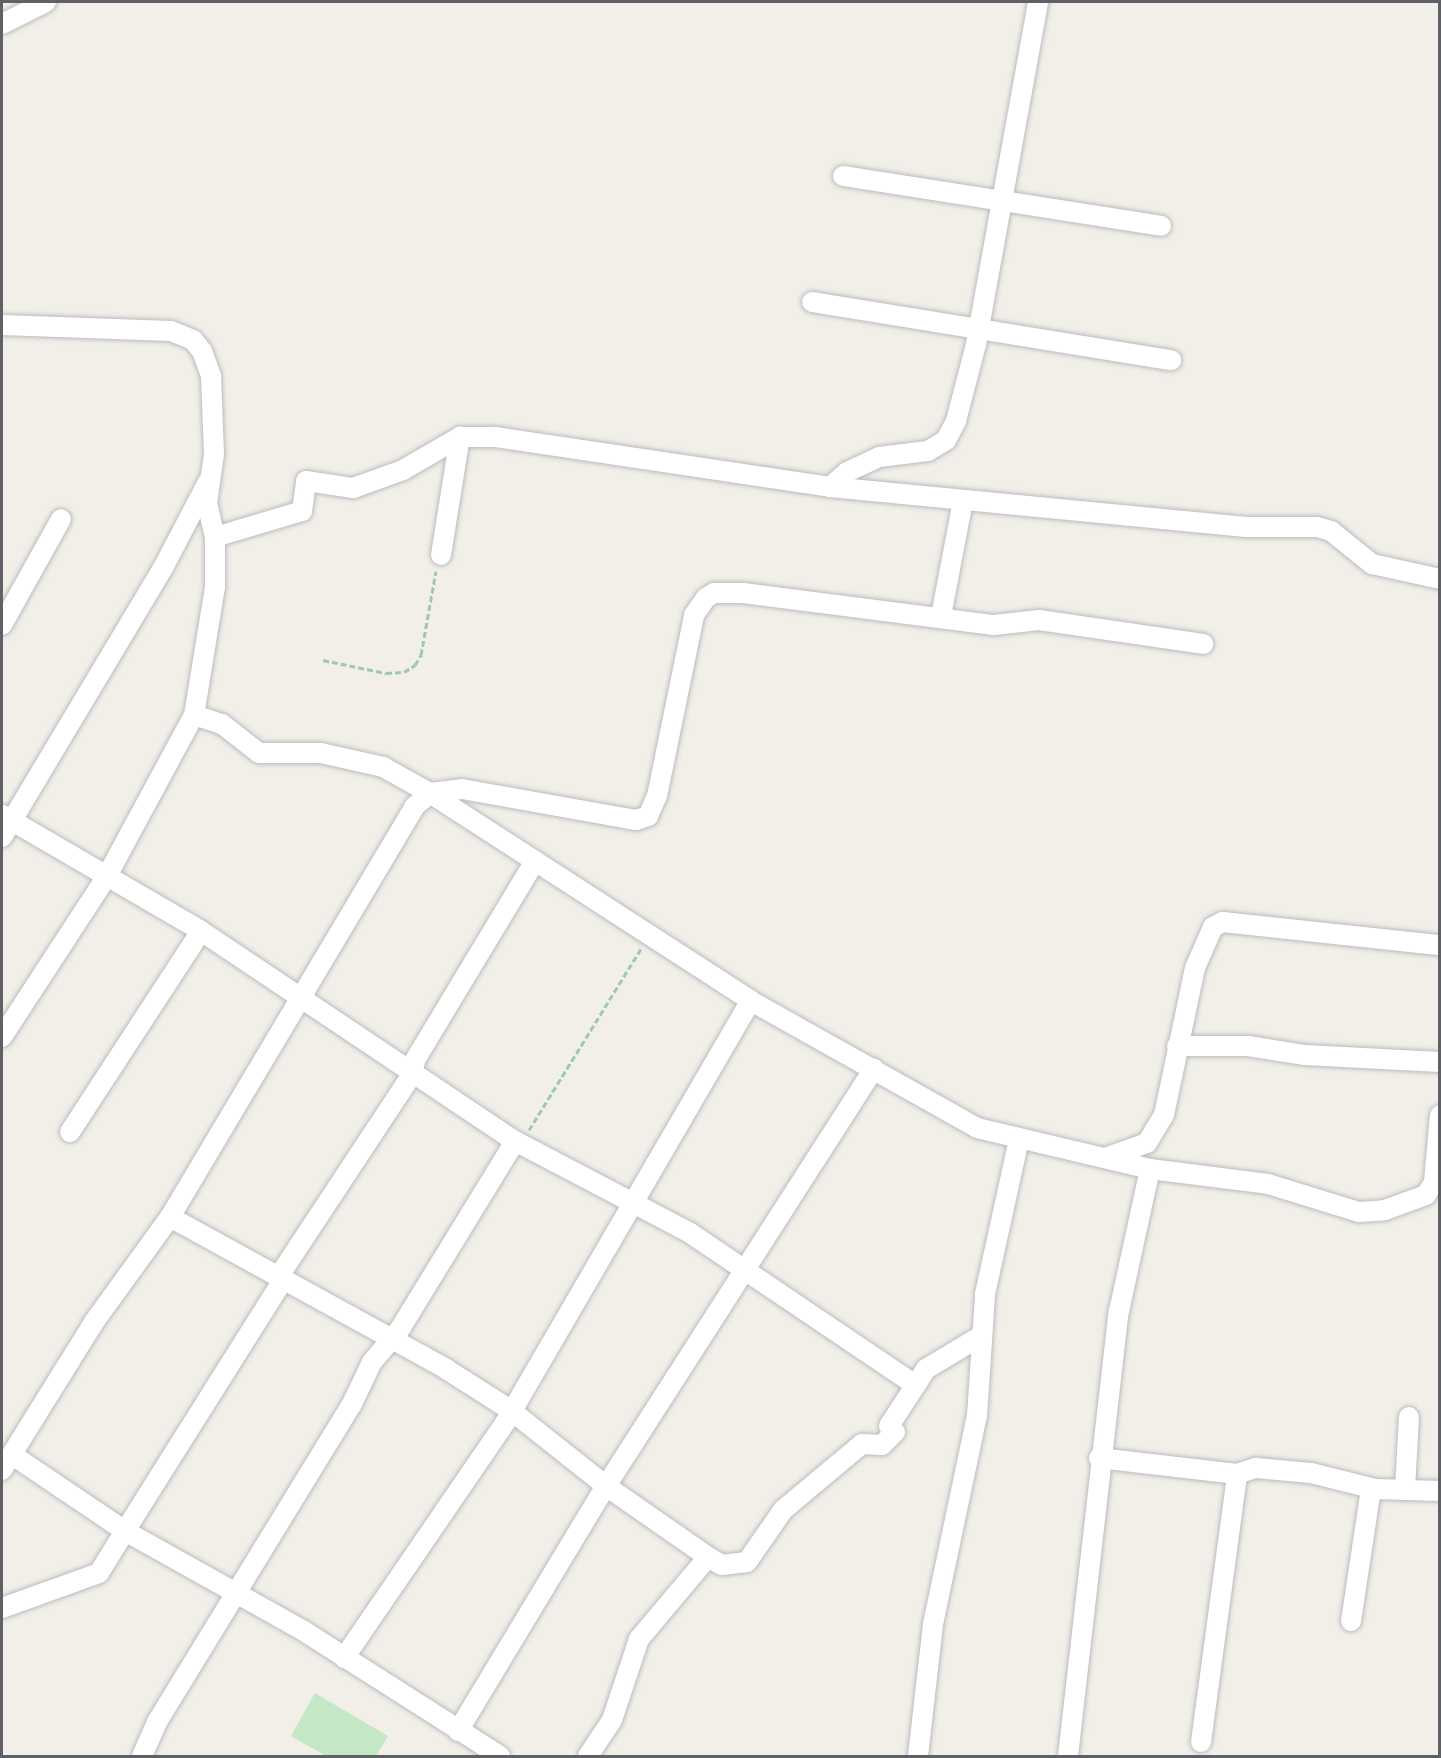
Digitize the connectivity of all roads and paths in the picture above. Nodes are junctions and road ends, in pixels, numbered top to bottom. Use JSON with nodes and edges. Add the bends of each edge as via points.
{"nodes":[{"id":1,"x":45,"y":2,"type":"edge"},
{"id":2,"x":1038,"y":2,"type":"edge"},
{"id":3,"x":2,"y":24,"type":"edge"},
{"id":4,"x":843,"y":176,"type":"dead end"},
{"id":5,"x":1002,"y":201,"type":"junction"},
{"id":6,"x":1161,"y":226,"type":"dead end"},
{"id":7,"x":812,"y":302,"type":"dead end"},
{"id":8,"x":2,"y":325,"type":"edge"},
{"id":9,"x":978,"y":329,"type":"junction"},
{"id":10,"x":1171,"y":360,"type":"dead end"},
{"id":11,"x":460,"y":437,"type":"junction"},
{"id":12,"x":209,"y":480,"type":"junction"},
{"id":13,"x":830,"y":487,"type":"junction"},
{"id":14,"x":963,"y":501,"type":"junction"},
{"id":15,"x":61,"y":519,"type":"dead end"},
{"id":16,"x":214,"y":537,"type":"junction"},
{"id":17,"x":441,"y":555,"type":"joint"},
{"id":18,"x":1440,"y":579,"type":"edge"},
{"id":19,"x":941,"y":616,"type":"junction"},
{"id":20,"x":2,"y":625,"type":"edge"},
{"id":21,"x":1203,"y":645,"type":"dead end"},
{"id":22,"x":323,"y":660,"type":"dead end"},
{"id":23,"x":194,"y":716,"type":"junction"},
{"id":24,"x":430,"y":793,"type":"junction"},
{"id":25,"x":5,"y":824,"type":"edge"},
{"id":26,"x":535,"y":861,"type":"junction"},
{"id":27,"x":107,"y":876,"type":"junction"},
{"id":28,"x":201,"y":931,"type":"junction"},
{"id":29,"x":649,"y":935,"type":"junction"},
{"id":30,"x":1440,"y":945,"type":"edge"},
{"id":31,"x":303,"y":997,"type":"junction"},
{"id":32,"x":751,"y":1001,"type":"junction"},
{"id":33,"x":2,"y":1037,"type":"edge"},
{"id":34,"x":1177,"y":1046,"type":"junction"},
{"id":35,"x":1440,"y":1062,"type":"edge"},
{"id":36,"x":874,"y":1069,"type":"junction"},
{"id":37,"x":412,"y":1073,"type":"junction"},
{"id":38,"x":1440,"y":1115,"type":"edge"},
{"id":39,"x":70,"y":1132,"type":"dead end"},
{"id":40,"x":1019,"y":1140,"type":"junction"},
{"id":41,"x":518,"y":1143,"type":"junction"},
{"id":42,"x":1099,"y":1159,"type":"junction"},
{"id":43,"x":1150,"y":1169,"type":"junction"},
{"id":44,"x":635,"y":1204,"type":"junction"},
{"id":45,"x":170,"y":1217,"type":"junction"},
{"id":46,"x":744,"y":1271,"type":"junction"},
{"id":47,"x":279,"y":1276,"type":"junction"},
{"id":48,"x":981,"y":1336,"type":"junction"},
{"id":49,"x":392,"y":1341,"type":"junction"},
{"id":50,"x":915,"y":1385,"type":"junction"},
{"id":51,"x":509,"y":1410,"type":"junction"},
{"id":52,"x":1409,"y":1417,"type":"dead end"},
{"id":53,"x":1100,"y":1458,"type":"junction"},
{"id":54,"x":8,"y":1463,"type":"edge"},
{"id":55,"x":1237,"y":1474,"type":"junction"},
{"id":56,"x":606,"y":1486,"type":"junction"},
{"id":57,"x":1371,"y":1488,"type":"junction"},
{"id":58,"x":1405,"y":1490,"type":"junction"},
{"id":59,"x":1440,"y":1491,"type":"edge"},
{"id":60,"x":124,"y":1531,"type":"junction"},
{"id":61,"x":708,"y":1557,"type":"junction"},
{"id":62,"x":237,"y":1592,"type":"junction"},
{"id":63,"x":2,"y":1608,"type":"edge"},
{"id":64,"x":1351,"y":1621,"type":"dead end"},
{"id":65,"x":344,"y":1658,"type":"junction"},
{"id":66,"x":458,"y":1731,"type":"junction"},
{"id":67,"x":1201,"y":1743,"type":"dead end"},
{"id":68,"x":142,"y":1756,"type":"edge"},
{"id":69,"x":500,"y":1756,"type":"edge"},
{"id":70,"x":588,"y":1756,"type":"edge"},
{"id":71,"x":918,"y":1756,"type":"edge"},
{"id":72,"x":1068,"y":1756,"type":"edge"}],
"edges":[{"from":1,"to":3,"type":"street"},
{"from":2,"to":5,"type":"street"},
{"from":4,"to":5,"type":"street"},
{"from":5,"to":6,"type":"street"},
{"from":5,"to":9,"type":"street"},
{"from":7,"to":9,"type":"street"},
{"from":8,"to":12,"type":"street","via":[[171,331],[193,340],[209,363],[211,376],[214,454]]},
{"from":9,"to":10,"type":"street"},
{"from":9,"to":13,"type":"street","via":[[967,390],[946,440],[928,451],[861,464]]},
{"from":11,"to":13,"type":"street","via":[[496,437],[672,460]]},
{"from":11,"to":16,"type":"street","via":[[403,470],[352,488],[306,481],[302,511]]},
{"from":11,"to":17,"type":"street"},
{"from":12,"to":16,"type":"street","via":[[207,503]]},
{"from":12,"to":25,"type":"street","via":[[163,568]]},
{"from":13,"to":14,"type":"street"},
{"from":14,"to":18,"type":"street","via":[[1246,526],[1317,527],[1331,531],[1372,564]]},
{"from":14,"to":19,"type":"street"},
{"from":15,"to":20,"type":"street"},
{"from":16,"to":23,"type":"street","via":[[215,587]]},
{"from":17,"to":22,"type":"path","via":[[415,665],[404,672],[386,673]]},
{"from":19,"to":21,"type":"street","via":[[994,625],[1039,620]]},
{"from":19,"to":24,"type":"street","via":[[714,593],[699,605],[694,615],[657,796],[648,816],[636,820],[462,789]]},
{"from":23,"to":24,"type":"street","via":[[222,724],[259,753],[321,753],[360,760]]},
{"from":23,"to":27,"type":"street"},
{"from":24,"to":26,"type":"street"},
{"from":24,"to":31,"type":"street","via":[[414,807]]},
{"from":25,"to":27,"type":"street"},
{"from":26,"to":29,"type":"street"},
{"from":26,"to":37,"type":"street","via":[[415,1060]]},
{"from":27,"to":28,"type":"street"},
{"from":27,"to":33,"type":"street"},
{"from":28,"to":31,"type":"street"},
{"from":28,"to":39,"type":"street"},
{"from":29,"to":32,"type":"street"},
{"from":29,"to":41,"type":"path"},
{"from":30,"to":34,"type":"street","via":[[1223,922],[1206,938]]},
{"from":31,"to":37,"type":"street"},
{"from":31,"to":45,"type":"street"},
{"from":32,"to":36,"type":"street"},
{"from":32,"to":44,"type":"street"},
{"from":34,"to":35,"type":"street","via":[[1248,1046],[1305,1055]]},
{"from":34,"to":42,"type":"street","via":[[1170,1093],[1156,1131],[1134,1151]]},
{"from":36,"to":40,"type":"street","via":[[976,1128]]},
{"from":36,"to":46,"type":"street"},
{"from":37,"to":41,"type":"street"},
{"from":37,"to":47,"type":"street"},
{"from":38,"to":43,"type":"street","via":[[1434,1182],[1426,1195],[1386,1210],[1359,1212],[1268,1184]]},
{"from":40,"to":42,"type":"street"},
{"from":40,"to":48,"type":"street","via":[[997,1227]]},
{"from":41,"to":44,"type":"street"},
{"from":41,"to":49,"type":"street"},
{"from":42,"to":43,"type":"street"},
{"from":43,"to":53,"type":"street","via":[[1119,1311]]},
{"from":44,"to":46,"type":"street","via":[[690,1233]]},
{"from":44,"to":51,"type":"street"},
{"from":45,"to":47,"type":"street"},
{"from":45,"to":54,"type":"street","via":[[94,1322]]},
{"from":46,"to":50,"type":"street"},
{"from":46,"to":56,"type":"street"},
{"from":47,"to":49,"type":"street"},
{"from":47,"to":60,"type":"street","via":[[279,1286]]},
{"from":48,"to":50,"type":"street","via":[[926,1369]]},
{"from":48,"to":71,"type":"street","via":[[984,1370],[933,1624]]},
{"from":49,"to":51,"type":"street"},
{"from":49,"to":62,"type":"street","via":[[372,1362],[351,1406]]},
{"from":50,"to":61,"type":"street","via":[[889,1426],[895,1432],[882,1444],[862,1444],[783,1510],[747,1562],[722,1565]]},
{"from":51,"to":56,"type":"street"},
{"from":51,"to":65,"type":"street","via":[[473,1473]]},
{"from":52,"to":58,"type":"street"},
{"from":53,"to":55,"type":"street"},
{"from":53,"to":72,"type":"street"},
{"from":54,"to":60,"type":"street"},
{"from":55,"to":57,"type":"street","via":[[1256,1468],[1311,1473]]},
{"from":55,"to":67,"type":"street"},
{"from":56,"to":61,"type":"street"},
{"from":56,"to":66,"type":"street"},
{"from":57,"to":58,"type":"street"},
{"from":57,"to":64,"type":"street"},
{"from":58,"to":59,"type":"street"},
{"from":60,"to":62,"type":"street"},
{"from":60,"to":63,"type":"street","via":[[99,1573]]},
{"from":61,"to":70,"type":"street","via":[[639,1639],[612,1720]]},
{"from":62,"to":65,"type":"street"},
{"from":62,"to":68,"type":"street","via":[[157,1722]]},
{"from":65,"to":66,"type":"street"},
{"from":66,"to":69,"type":"street"}]}
